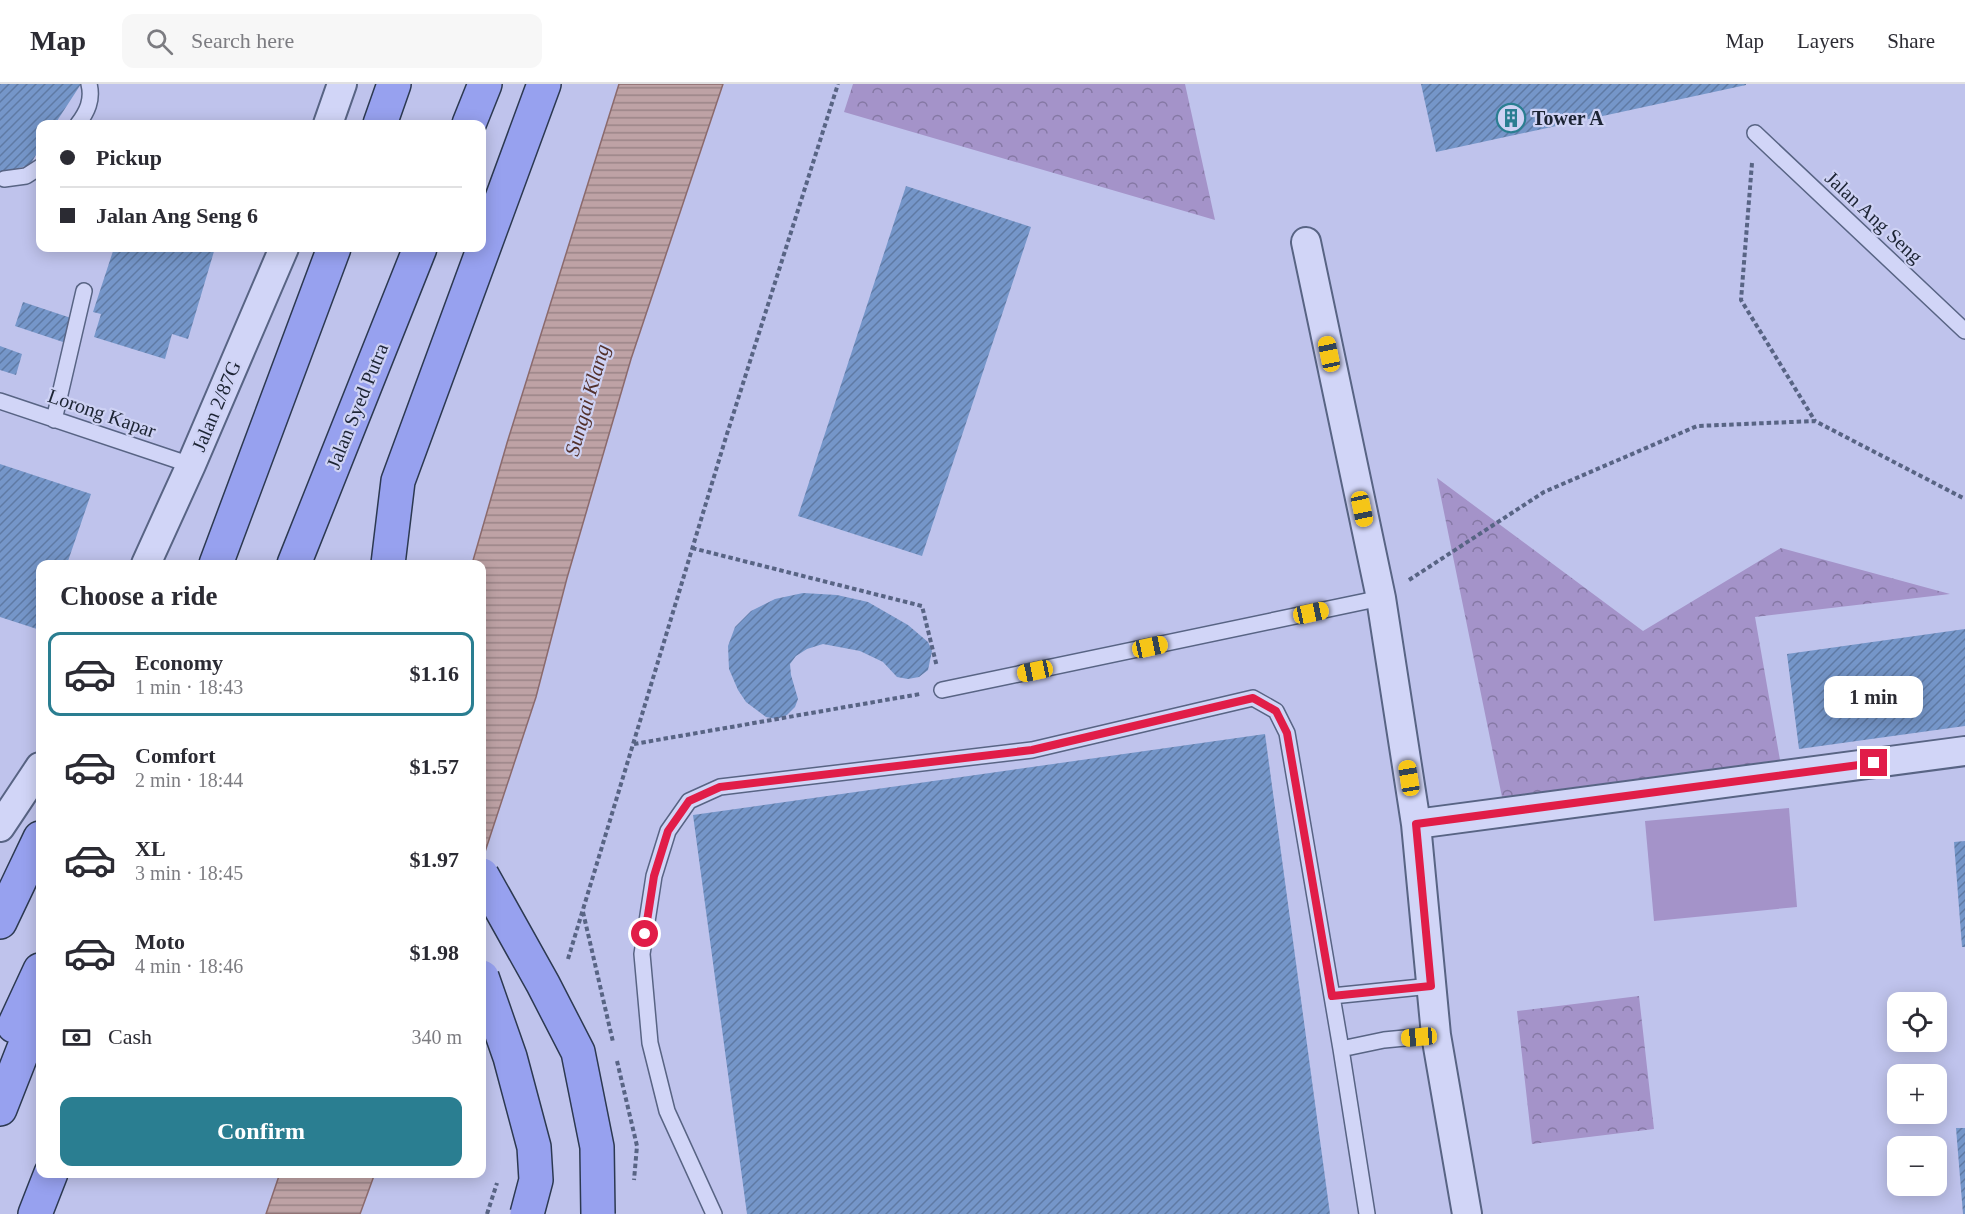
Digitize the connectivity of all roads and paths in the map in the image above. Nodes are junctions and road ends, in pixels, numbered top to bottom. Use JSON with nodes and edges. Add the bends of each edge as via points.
{"nodes":[{"id":1,"x":89,"y":84,"type":"edge"},
{"id":2,"x":342,"y":84,"type":"edge"},
{"id":3,"x":394,"y":84,"type":"edge"},
{"id":4,"x":485,"y":84,"type":"edge"},
{"id":5,"x":544,"y":84,"type":"edge"},
{"id":6,"x":838,"y":84,"type":"edge"},
{"id":7,"x":81,"y":120,"type":"edge"},
{"id":8,"x":329,"y":120,"type":"edge"},
{"id":9,"x":381,"y":120,"type":"edge"},
{"id":10,"x":471,"y":120,"type":"edge"},
{"id":11,"x":1755,"y":133,"type":"joint"},
{"id":12,"x":36,"y":170,"type":"edge"},
{"id":13,"x":4,"y":179,"type":"dead end"},
{"id":14,"x":486,"y":242,"type":"edge"},
{"id":15,"x":1306,"y":242,"type":"dead end"},
{"id":16,"x":282,"y":252,"type":"edge"},
{"id":17,"x":333,"y":252,"type":"edge"},
{"id":18,"x":418,"y":252,"type":"edge"},
{"id":19,"x":482,"y":252,"type":"edge"},
{"id":20,"x":84,"y":291,"type":"dead end"},
{"id":21,"x":1965,"y":332,"type":"edge"},
{"id":22,"x":0,"y":401,"type":"edge"},
{"id":23,"x":54,"y":420,"type":"junction"},
{"id":24,"x":1815,"y":421,"type":"junction"},
{"id":25,"x":191,"y":465,"type":"junction"},
{"id":26,"x":1965,"y":499,"type":"edge"},
{"id":27,"x":238,"y":507,"type":"junction"},
{"id":28,"x":692,"y":548,"type":"junction"},
{"id":29,"x":148,"y":560,"type":"edge"},
{"id":30,"x":202,"y":560,"type":"edge"},
{"id":31,"x":218,"y":560,"type":"edge"},
{"id":32,"x":296,"y":560,"type":"edge"},
{"id":33,"x":388,"y":560,"type":"edge"},
{"id":34,"x":1381,"y":598,"type":"junction"},
{"id":35,"x":942,"y":690,"type":"junction"},
{"id":36,"x":633,"y":744,"type":"junction"},
{"id":37,"x":1965,"y":751,"type":"edge"},
{"id":38,"x":36,"y":773,"type":"edge"},
{"id":39,"x":1416,"y":824,"type":"junction"},
{"id":40,"x":0,"y":827,"type":"edge"},
{"id":41,"x":36,"y":846,"type":"edge"},
{"id":42,"x":486,"y":882,"type":"edge"},
{"id":43,"x":0,"y":922,"type":"edge"},
{"id":44,"x":568,"y":961,"type":"dead end"},
{"id":45,"x":36,"y":978,"type":"edge"},
{"id":46,"x":1431,"y":986,"type":"junction"},
{"id":47,"x":486,"y":988,"type":"edge"},
{"id":48,"x":1332,"y":996,"type":"junction"},
{"id":49,"x":36,"y":1017,"type":"edge"},
{"id":50,"x":1436,"y":1035,"type":"junction"},
{"id":51,"x":1341,"y":1049,"type":"junction"},
{"id":52,"x":0,"y":1055,"type":"edge"},
{"id":53,"x":0,"y":1109,"type":"edge"},
{"id":54,"x":49,"y":1178,"type":"edge"},
{"id":55,"x":498,"y":1181,"type":"dead end"},
{"id":56,"x":35,"y":1214,"type":"edge"},
{"id":57,"x":488,"y":1214,"type":"edge"},
{"id":58,"x":526,"y":1214,"type":"edge"},
{"id":59,"x":598,"y":1214,"type":"edge"},
{"id":60,"x":714,"y":1214,"type":"edge"},
{"id":61,"x":1366,"y":1214,"type":"edge"},
{"id":62,"x":1467,"y":1214,"type":"edge"}],
"edges":[{"from":1,"to":7,"type":"lane","via":[[89,110]]},
{"from":2,"to":8,"type":"street"},
{"from":3,"to":9,"type":"main road"},
{"from":4,"to":10,"type":"main road"},
{"from":5,"to":14,"type":"main road"},
{"from":6,"to":28,"type":"path"},
{"from":11,"to":21,"type":"lane","name":"Jalan Ang Seng"},
{"from":11,"to":24,"type":"path","via":[[1741,300]]},
{"from":12,"to":13,"type":"lane","via":[[26,176]]},
{"from":15,"to":34,"type":"street"},
{"from":16,"to":25,"type":"street","name":"Jalan 2/87G"},
{"from":17,"to":27,"type":"main road"},
{"from":18,"to":32,"type":"main road","name":"Jalan Syed Putra"},
{"from":19,"to":33,"type":"main road","via":[[398,481]]},
{"from":20,"to":23,"type":"lane"},
{"from":22,"to":23,"type":"lane","name":"Lorong Kapar"},
{"from":23,"to":25,"type":"lane","name":"Lorong Kapar"},
{"from":24,"to":26,"type":"path"},
{"from":24,"to":34,"type":"path","via":[[1697,426],[1544,492]]},
{"from":25,"to":29,"type":"street","name":"Jalan 2/87G"},
{"from":27,"to":30,"type":"main road"},
{"from":27,"to":31,"type":"main road"},
{"from":28,"to":35,"type":"path","via":[[922,606]]},
{"from":28,"to":36,"type":"path"},
{"from":34,"to":35,"type":"lane"},
{"from":34,"to":39,"type":"street"},
{"from":35,"to":36,"type":"path"},
{"from":36,"to":44,"type":"path"},
{"from":37,"to":39,"type":"street"},
{"from":38,"to":40,"type":"street"},
{"from":39,"to":46,"type":"street"},
{"from":41,"to":43,"type":"main road"},
{"from":42,"to":59,"type":"main road","bridge":true,"via":[[578,1052],[597,1147]]},
{"from":45,"to":52,"type":"main road"},
{"from":46,"to":48,"type":"lane"},
{"from":46,"to":50,"type":"street"},
{"from":47,"to":58,"type":"main road","bridge":true,"via":[[510,1057],[534,1147],[536,1180]]},
{"from":48,"to":51,"type":"lane"},
{"from":48,"to":60,"type":"lane","via":[[1287,733],[1276,711],[1253,698],[1032,750],[720,787],[689,801],[668,831],[654,876],[642,954],[650,1042],[667,1112]]},
{"from":49,"to":53,"type":"main road"},
{"from":50,"to":51,"type":"lane"},
{"from":50,"to":62,"type":"street"},
{"from":51,"to":61,"type":"lane"},
{"from":54,"to":56,"type":"main road"},
{"from":55,"to":57,"type":"path"}]}
